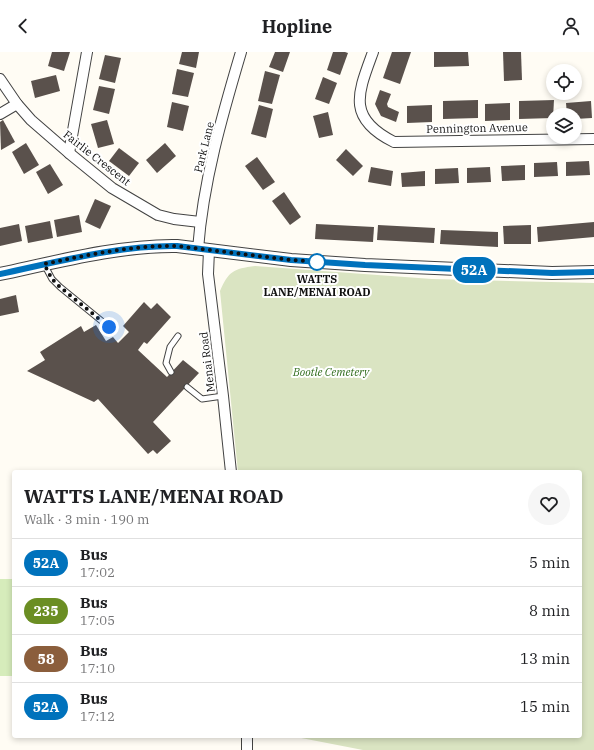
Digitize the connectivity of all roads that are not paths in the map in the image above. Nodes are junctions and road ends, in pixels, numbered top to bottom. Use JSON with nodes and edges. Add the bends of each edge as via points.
{"nodes":[{"id":1,"x":87,"y":52,"type":"edge"},
{"id":2,"x":241,"y":52,"type":"edge"},
{"id":3,"x":373,"y":52,"type":"edge"},
{"id":4,"x":0,"y":79,"type":"edge"},
{"id":5,"x":17,"y":104,"type":"junction"},
{"id":6,"x":0,"y":114,"type":"edge"},
{"id":7,"x":594,"y":139,"type":"edge"},
{"id":8,"x":69,"y":153,"type":"junction"},
{"id":9,"x":200,"y":222,"type":"junction"},
{"id":10,"x":204,"y":249,"type":"junction"},
{"id":11,"x":44,"y":264,"type":"junction"},
{"id":12,"x":594,"y":272,"type":"edge"},
{"id":13,"x":0,"y":274,"type":"edge"},
{"id":14,"x":109,"y":327,"type":"dead end"},
{"id":15,"x":178,"y":336,"type":"dead end"},
{"id":16,"x":171,"y":372,"type":"dead end"},
{"id":17,"x":187,"y":387,"type":"dead end"},
{"id":18,"x":223,"y":396,"type":"junction"},
{"id":19,"x":231,"y":470,"type":"edge"},
{"id":20,"x":247,"y":738,"type":"edge"},
{"id":21,"x":247,"y":750,"type":"edge"}],
"edges":[{"from":1,"to":8,"type":"street"},
{"from":2,"to":9,"type":"street","name":"Park Lane","via":[[210,170]]},
{"from":3,"to":7,"type":"street","name":"Pennington Avenue","via":[[363,80],[360,107],[367,123],[394,142]]},
{"from":4,"to":5,"type":"street","name":"Fairlie Crescent"},
{"from":5,"to":6,"type":"street"},
{"from":5,"to":8,"type":"street","name":"Fairlie Crescent","via":[[31,120]]},
{"from":8,"to":9,"type":"street","name":"Fairlie Crescent","via":[[112,188],[158,215]]},
{"from":9,"to":10,"type":"street","name":"Park Lane"},
{"from":10,"to":11,"type":"street","via":[[141,247]]},
{"from":10,"to":12,"type":"street","via":[[291,260],[365,265],[552,273]]},
{"from":10,"to":18,"type":"street","name":"Menai Road"},
{"from":11,"to":13,"type":"street"},
{"from":11,"to":14,"type":"lane","via":[[60,287]]},
{"from":15,"to":16,"type":"lane","via":[[170,347],[166,363]]},
{"from":17,"to":18,"type":"lane","via":[[202,399]]},
{"from":18,"to":19,"type":"street","name":"Menai Road"},
{"from":20,"to":21,"type":"street"}]}
